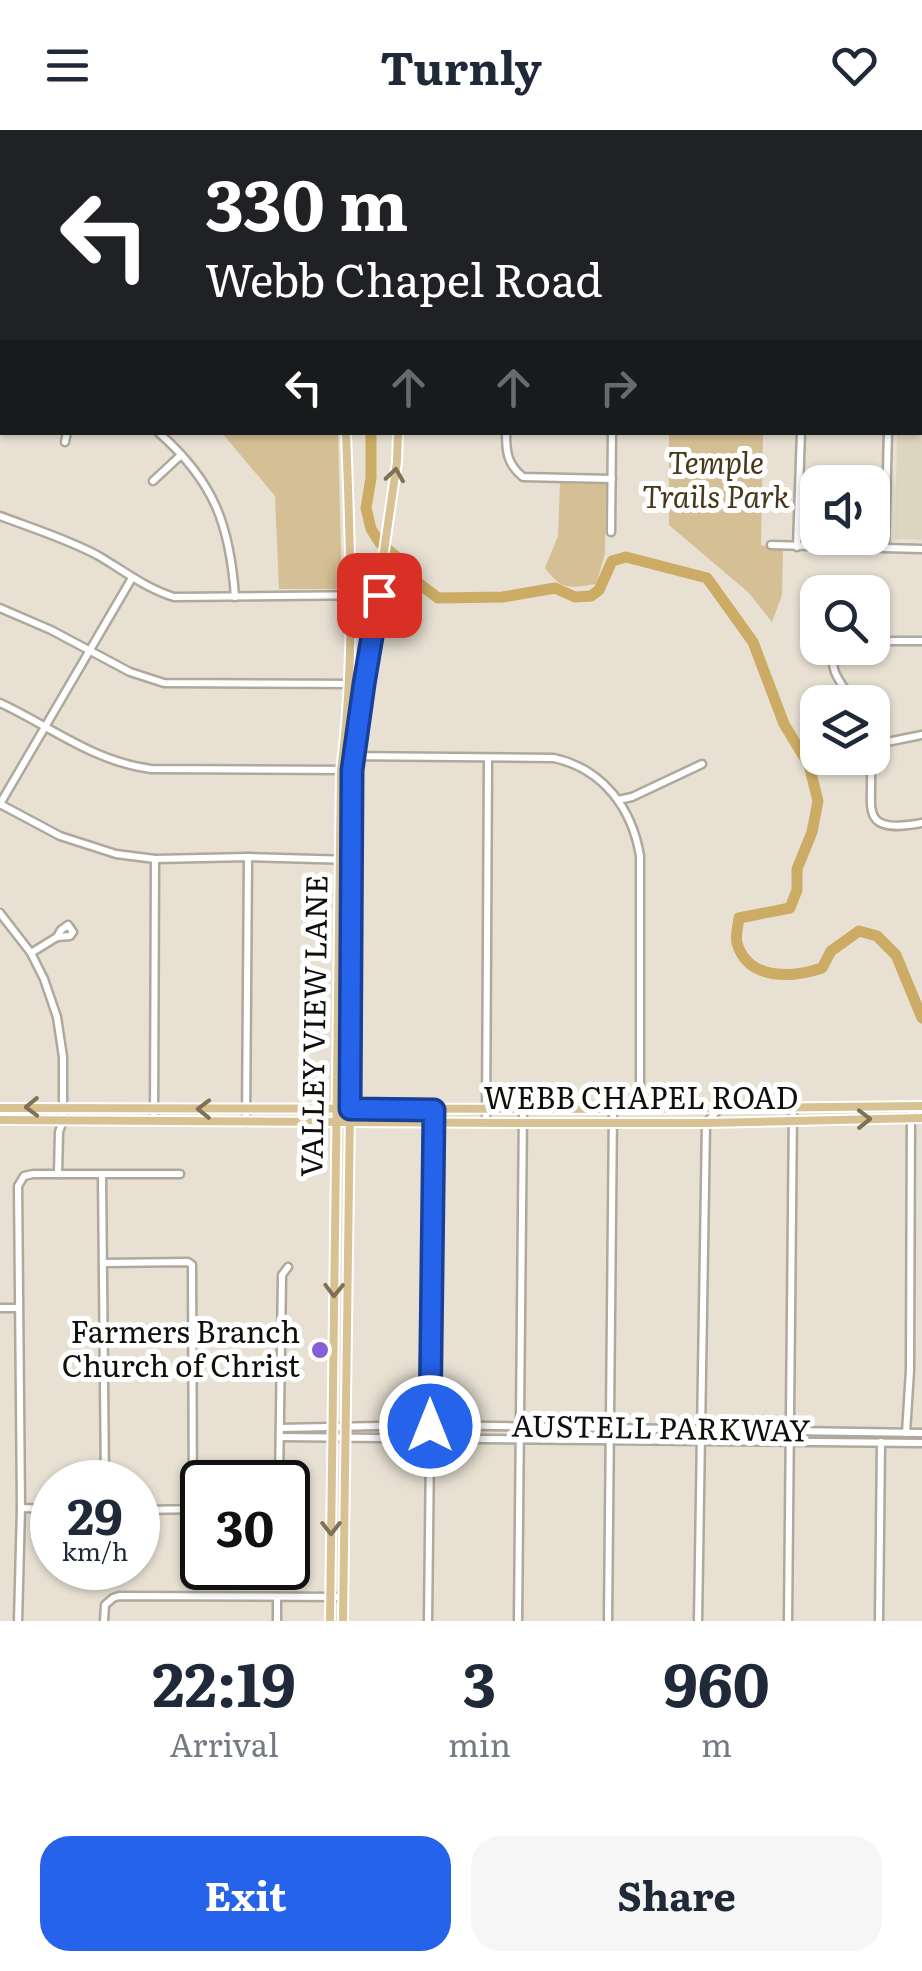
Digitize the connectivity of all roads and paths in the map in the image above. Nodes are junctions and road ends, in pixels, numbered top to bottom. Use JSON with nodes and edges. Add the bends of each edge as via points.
{"nodes":[{"id":1,"x":66,"y":435,"type":"edge"},
{"id":2,"x":161,"y":435,"type":"edge"},
{"id":3,"x":346,"y":435,"type":"edge"},
{"id":4,"x":398,"y":435,"type":"edge"},
{"id":5,"x":506,"y":435,"type":"edge"},
{"id":6,"x":612,"y":435,"type":"edge"},
{"id":7,"x":801,"y":435,"type":"edge"},
{"id":8,"x":888,"y":435,"type":"edge"},
{"id":9,"x":65,"y":442,"type":"dead end"},
{"id":10,"x":181,"y":455,"type":"junction"},
{"id":11,"x":887,"y":465,"type":"edge"},
{"id":12,"x":612,"y":479,"type":"junction"},
{"id":13,"x":153,"y":480,"type":"dead end"},
{"id":14,"x":0,"y":516,"type":"edge"},
{"id":15,"x":611,"y":532,"type":"dead end"},
{"id":16,"x":770,"y":545,"type":"dead end"},
{"id":17,"x":798,"y":547,"type":"joint"},
{"id":18,"x":890,"y":548,"type":"edge"},
{"id":19,"x":922,"y":549,"type":"edge"},
{"id":20,"x":132,"y":578,"type":"junction"},
{"id":21,"x":379,"y":595,"type":"junction"},
{"id":22,"x":352,"y":596,"type":"junction"},
{"id":23,"x":236,"y":597,"type":"junction"},
{"id":24,"x":0,"y":608,"type":"edge"},
{"id":25,"x":890,"y":641,"type":"edge"},
{"id":26,"x":922,"y":641,"type":"edge"},
{"id":27,"x":90,"y":652,"type":"junction"},
{"id":28,"x":350,"y":684,"type":"junction"},
{"id":29,"x":364,"y":684,"type":"junction"},
{"id":30,"x":0,"y":703,"type":"edge"},
{"id":31,"x":44,"y":726,"type":"junction"},
{"id":32,"x":922,"y":735,"type":"edge"},
{"id":33,"x":890,"y":741,"type":"edge"},
{"id":34,"x":343,"y":756,"type":"junction"},
{"id":35,"x":354,"y":756,"type":"junction"},
{"id":36,"x":488,"y":758,"type":"junction"},
{"id":37,"x":702,"y":764,"type":"dead end"},
{"id":38,"x":341,"y":770,"type":"junction"},
{"id":39,"x":352,"y":770,"type":"junction"},
{"id":40,"x":870,"y":775,"type":"edge"},
{"id":41,"x":618,"y":800,"type":"junction"},
{"id":42,"x":0,"y":804,"type":"edge"},
{"id":43,"x":922,"y":823,"type":"edge"},
{"id":44,"x":248,"y":857,"type":"junction"},
{"id":45,"x":155,"y":859,"type":"junction"},
{"id":46,"x":339,"y":860,"type":"junction"},
{"id":47,"x":352,"y":860,"type":"junction"},
{"id":48,"x":0,"y":912,"type":"edge"},
{"id":49,"x":57,"y":937,"type":"dead end"},
{"id":50,"x":32,"y":953,"type":"junction"},
{"id":51,"x":910,"y":1106,"type":"junction"},
{"id":52,"x":922,"y":1106,"type":"edge"},
{"id":53,"x":62,"y":1107,"type":"junction"},
{"id":54,"x":0,"y":1108,"type":"edge"},
{"id":55,"x":154,"y":1108,"type":"junction"},
{"id":56,"x":794,"y":1108,"type":"junction"},
{"id":57,"x":337,"y":1109,"type":"junction"},
{"id":58,"x":350,"y":1109,"type":"junction"},
{"id":59,"x":487,"y":1109,"type":"junction"},
{"id":60,"x":523,"y":1109,"type":"junction"},
{"id":61,"x":613,"y":1109,"type":"junction"},
{"id":62,"x":640,"y":1109,"type":"junction"},
{"id":63,"x":718,"y":1109,"type":"junction"},
{"id":64,"x":246,"y":1110,"type":"junction"},
{"id":65,"x":434,"y":1110,"type":"junction"},
{"id":66,"x":911,"y":1118,"type":"junction"},
{"id":67,"x":922,"y":1118,"type":"edge"},
{"id":68,"x":0,"y":1120,"type":"edge"},
{"id":69,"x":63,"y":1120,"type":"junction"},
{"id":70,"x":154,"y":1121,"type":"junction"},
{"id":71,"x":794,"y":1121,"type":"junction"},
{"id":72,"x":246,"y":1122,"type":"junction"},
{"id":73,"x":336,"y":1122,"type":"junction"},
{"id":74,"x":350,"y":1122,"type":"junction"},
{"id":75,"x":612,"y":1122,"type":"junction"},
{"id":76,"x":486,"y":1123,"type":"junction"},
{"id":77,"x":706,"y":1123,"type":"junction"},
{"id":78,"x":432,"y":1124,"type":"junction"},
{"id":79,"x":522,"y":1124,"type":"junction"},
{"id":80,"x":58,"y":1174,"type":"junction"},
{"id":81,"x":102,"y":1174,"type":"junction"},
{"id":82,"x":180,"y":1174,"type":"dead end"},
{"id":83,"x":336,"y":1230,"type":"junction"},
{"id":84,"x":348,"y":1230,"type":"junction"},
{"id":85,"x":104,"y":1263,"type":"junction"},
{"id":86,"x":288,"y":1267,"type":"dead end"},
{"id":87,"x":0,"y":1308,"type":"edge"},
{"id":88,"x":18,"y":1308,"type":"junction"},
{"id":89,"x":430,"y":1426,"type":"junction"},
{"id":90,"x":520,"y":1427,"type":"junction"},
{"id":91,"x":611,"y":1429,"type":"junction"},
{"id":92,"x":701,"y":1430,"type":"junction"},
{"id":93,"x":332,"y":1431,"type":"junction"},
{"id":94,"x":346,"y":1431,"type":"junction"},
{"id":95,"x":791,"y":1431,"type":"junction"},
{"id":96,"x":280,"y":1432,"type":"junction"},
{"id":97,"x":906,"y":1432,"type":"junction"},
{"id":98,"x":881,"y":1433,"type":"junction"},
{"id":99,"x":922,"y":1433,"type":"edge"},
{"id":100,"x":430,"y":1436,"type":"junction"},
{"id":101,"x":520,"y":1437,"type":"junction"},
{"id":102,"x":611,"y":1439,"type":"junction"},
{"id":103,"x":701,"y":1441,"type":"junction"},
{"id":104,"x":790,"y":1442,"type":"junction"},
{"id":105,"x":922,"y":1442,"type":"edge"},
{"id":106,"x":881,"y":1443,"type":"junction"},
{"id":107,"x":105,"y":1460,"type":"edge"},
{"id":108,"x":193,"y":1460,"type":"edge"},
{"id":109,"x":279,"y":1460,"type":"edge"},
{"id":110,"x":20,"y":1508,"type":"junction"},
{"id":111,"x":30,"y":1508,"type":"edge"},
{"id":112,"x":278,"y":1597,"type":"junction"},
{"id":113,"x":330,"y":1597,"type":"junction"},
{"id":114,"x":343,"y":1597,"type":"junction"},
{"id":115,"x":18,"y":1621,"type":"edge"},
{"id":116,"x":104,"y":1621,"type":"edge"},
{"id":117,"x":277,"y":1621,"type":"edge"},
{"id":118,"x":330,"y":1621,"type":"edge"},
{"id":119,"x":342,"y":1621,"type":"edge"},
{"id":120,"x":428,"y":1621,"type":"edge"},
{"id":121,"x":518,"y":1621,"type":"edge"},
{"id":122,"x":608,"y":1621,"type":"edge"},
{"id":123,"x":698,"y":1621,"type":"edge"},
{"id":124,"x":788,"y":1621,"type":"edge"},
{"id":125,"x":879,"y":1621,"type":"edge"}],
"edges":[{"from":1,"to":9,"type":"street"},
{"from":2,"to":10,"type":"street"},
{"from":3,"to":22,"type":"main road","name":"VALLEY VIEW LANE"},
{"from":21,"to":4,"type":"main road","name":"VALLEY VIEW LANE","one_way":true},
{"from":5,"to":12,"type":"street","via":[[508,460],[523,477]]},
{"from":6,"to":12,"type":"street"},
{"from":7,"to":17,"type":"street"},
{"from":8,"to":11,"type":"street"},
{"from":10,"to":13,"type":"street"},
{"from":10,"to":23,"type":"street","via":[[220,512]]},
{"from":12,"to":15,"type":"street"},
{"from":14,"to":20,"type":"street","via":[[96,555]]},
{"from":16,"to":17,"type":"street"},
{"from":18,"to":19,"type":"street"},
{"from":20,"to":23,"type":"street","via":[[174,597]]},
{"from":20,"to":27,"type":"street"},
{"from":21,"to":22,"type":"street"},
{"from":21,"to":29,"type":"main road","name":"VALLEY VIEW LANE"},
{"from":22,"to":23,"type":"street"},
{"from":22,"to":28,"type":"main road","name":"VALLEY VIEW LANE"},
{"from":24,"to":27,"type":"street"},
{"from":25,"to":26,"type":"street"},
{"from":27,"to":28,"type":"street","via":[[164,683]]},
{"from":27,"to":31,"type":"street"},
{"from":28,"to":29,"type":"street"},
{"from":28,"to":34,"type":"main road","name":"VALLEY VIEW LANE"},
{"from":29,"to":35,"type":"main road","name":"VALLEY VIEW LANE"},
{"from":30,"to":31,"type":"street"},
{"from":31,"to":38,"type":"street","via":[[135,767]]},
{"from":31,"to":42,"type":"street"},
{"from":32,"to":33,"type":"street"},
{"from":34,"to":35,"type":"street"},
{"from":34,"to":38,"type":"main road","name":"VALLEY VIEW LANE"},
{"from":35,"to":36,"type":"street"},
{"from":35,"to":39,"type":"main road","name":"VALLEY VIEW LANE"},
{"from":36,"to":41,"type":"street","via":[[565,761]]},
{"from":36,"to":59,"type":"street"},
{"from":37,"to":41,"type":"street"},
{"from":38,"to":39,"type":"street"},
{"from":38,"to":46,"type":"main road","name":"VALLEY VIEW LANE"},
{"from":39,"to":47,"type":"main road","name":"VALLEY VIEW LANE"},
{"from":40,"to":43,"type":"street","via":[[878,822],[897,828]]},
{"from":41,"to":62,"type":"street","via":[[640,856]]},
{"from":42,"to":45,"type":"street","via":[[93,848]]},
{"from":44,"to":45,"type":"street"},
{"from":44,"to":46,"type":"street"},
{"from":44,"to":64,"type":"street"},
{"from":45,"to":55,"type":"street"},
{"from":46,"to":47,"type":"street"},
{"from":46,"to":57,"type":"main road","name":"VALLEY VIEW LANE"},
{"from":47,"to":58,"type":"main road","name":"VALLEY VIEW LANE"},
{"from":48,"to":50,"type":"street"},
{"from":49,"to":50,"type":"street"},
{"from":50,"to":53,"type":"street","via":[[57,1016]]},
{"from":51,"to":52,"type":"main road","name":"WEBB CHAPEL ROAD"},
{"from":51,"to":56,"type":"main road","name":"WEBB CHAPEL ROAD"},
{"from":51,"to":66,"type":"street"},
{"from":53,"to":54,"type":"main road","name":"WEBB CHAPEL ROAD","one_way":true},
{"from":53,"to":55,"type":"main road","name":"WEBB CHAPEL ROAD"},
{"from":53,"to":69,"type":"street"},
{"from":64,"to":55,"type":"main road","name":"WEBB CHAPEL ROAD","one_way":true},
{"from":55,"to":70,"type":"street"},
{"from":56,"to":63,"type":"main road","name":"WEBB CHAPEL ROAD"},
{"from":56,"to":71,"type":"street"},
{"from":57,"to":58,"type":"main road","name":"WEBB CHAPEL ROAD"},
{"from":57,"to":64,"type":"main road","name":"WEBB CHAPEL ROAD"},
{"from":57,"to":73,"type":"main road","name":"VALLEY VIEW LANE"},
{"from":58,"to":65,"type":"main road","name":"WEBB CHAPEL ROAD"},
{"from":58,"to":74,"type":"main road","name":"VALLEY VIEW LANE"},
{"from":59,"to":60,"type":"main road","name":"WEBB CHAPEL ROAD"},
{"from":59,"to":65,"type":"main road","name":"WEBB CHAPEL ROAD"},
{"from":59,"to":76,"type":"street"},
{"from":60,"to":61,"type":"main road","name":"WEBB CHAPEL ROAD"},
{"from":60,"to":79,"type":"street"},
{"from":61,"to":62,"type":"main road","name":"WEBB CHAPEL ROAD"},
{"from":61,"to":75,"type":"street"},
{"from":62,"to":63,"type":"main road","name":"WEBB CHAPEL ROAD"},
{"from":63,"to":77,"type":"street"},
{"from":64,"to":72,"type":"street"},
{"from":65,"to":78,"type":"street"},
{"from":66,"to":67,"type":"main road","name":"WEBB CHAPEL ROAD"},
{"from":71,"to":66,"type":"main road","name":"WEBB CHAPEL ROAD","one_way":true},
{"from":66,"to":97,"type":"street"},
{"from":68,"to":69,"type":"main road","name":"WEBB CHAPEL ROAD"},
{"from":69,"to":70,"type":"main road","name":"WEBB CHAPEL ROAD"},
{"from":69,"to":80,"type":"street"},
{"from":70,"to":72,"type":"main road","name":"WEBB CHAPEL ROAD"},
{"from":71,"to":77,"type":"main road","name":"WEBB CHAPEL ROAD"},
{"from":71,"to":95,"type":"street"},
{"from":72,"to":73,"type":"main road","name":"WEBB CHAPEL ROAD"},
{"from":73,"to":74,"type":"main road","name":"WEBB CHAPEL ROAD"},
{"from":73,"to":83,"type":"main road","name":"VALLEY VIEW LANE"},
{"from":74,"to":78,"type":"main road","name":"WEBB CHAPEL ROAD"},
{"from":74,"to":84,"type":"main road","name":"VALLEY VIEW LANE"},
{"from":75,"to":77,"type":"main road","name":"WEBB CHAPEL ROAD"},
{"from":75,"to":79,"type":"main road","name":"WEBB CHAPEL ROAD"},
{"from":75,"to":91,"type":"street"},
{"from":76,"to":78,"type":"main road","name":"WEBB CHAPEL ROAD"},
{"from":76,"to":79,"type":"main road","name":"WEBB CHAPEL ROAD"},
{"from":77,"to":92,"type":"street"},
{"from":78,"to":89,"type":"street"},
{"from":79,"to":90,"type":"street"},
{"from":80,"to":81,"type":"street"},
{"from":80,"to":88,"type":"street","via":[[20,1179]]},
{"from":81,"to":82,"type":"street"},
{"from":81,"to":85,"type":"street"},
{"from":83,"to":84,"type":"main road"},
{"from":83,"to":93,"type":"main road","name":"VALLEY VIEW LANE","one_way":true},
{"from":84,"to":94,"type":"main road","name":"VALLEY VIEW LANE"},
{"from":85,"to":107,"type":"street"},
{"from":85,"to":108,"type":"street","via":[[192,1264]]},
{"from":86,"to":96,"type":"street","via":[[282,1275]]},
{"from":87,"to":88,"type":"street"},
{"from":88,"to":110,"type":"street"},
{"from":89,"to":90,"type":"street","name":"AUSTELL PARKWAY"},
{"from":89,"to":94,"type":"street","name":"AUSTELL PARKWAY"},
{"from":89,"to":100,"type":"street"},
{"from":90,"to":91,"type":"street","name":"AUSTELL PARKWAY"},
{"from":90,"to":101,"type":"street"},
{"from":91,"to":92,"type":"street","name":"AUSTELL PARKWAY"},
{"from":91,"to":102,"type":"street"},
{"from":92,"to":95,"type":"street","name":"AUSTELL PARKWAY"},
{"from":92,"to":103,"type":"street"},
{"from":93,"to":94,"type":"street","name":"AUSTELL PARKWAY"},
{"from":93,"to":96,"type":"street","name":"AUSTELL PARKWAY"},
{"from":93,"to":113,"type":"main road","name":"VALLEY VIEW LANE","one_way":true},
{"from":94,"to":100,"type":"street","name":"AUSTELL PARKWAY"},
{"from":94,"to":114,"type":"main road","name":"VALLEY VIEW LANE"},
{"from":95,"to":98,"type":"street","name":"AUSTELL PARKWAY"},
{"from":95,"to":104,"type":"street"},
{"from":96,"to":109,"type":"street"},
{"from":97,"to":98,"type":"street","name":"AUSTELL PARKWAY"},
{"from":97,"to":99,"type":"street","name":"AUSTELL PARKWAY"},
{"from":98,"to":106,"type":"street"},
{"from":100,"to":101,"type":"street","name":"AUSTELL PARKWAY"},
{"from":100,"to":120,"type":"street"},
{"from":101,"to":102,"type":"street","name":"AUSTELL PARKWAY"},
{"from":101,"to":121,"type":"street"},
{"from":102,"to":103,"type":"street","name":"AUSTELL PARKWAY"},
{"from":102,"to":122,"type":"street"},
{"from":103,"to":104,"type":"street","name":"AUSTELL PARKWAY"},
{"from":103,"to":123,"type":"street"},
{"from":104,"to":106,"type":"street","name":"AUSTELL PARKWAY"},
{"from":104,"to":124,"type":"street"},
{"from":105,"to":106,"type":"street","name":"AUSTELL PARKWAY"},
{"from":106,"to":125,"type":"street"},
{"from":110,"to":111,"type":"street"},
{"from":110,"to":115,"type":"street"},
{"from":112,"to":113,"type":"street"},
{"from":112,"to":116,"type":"street","via":[[119,1596],[105,1606]]},
{"from":112,"to":117,"type":"street"},
{"from":113,"to":114,"type":"street"},
{"from":113,"to":118,"type":"main road","name":"VALLEY VIEW LANE"},
{"from":114,"to":119,"type":"main road","name":"VALLEY VIEW LANE"}]}
